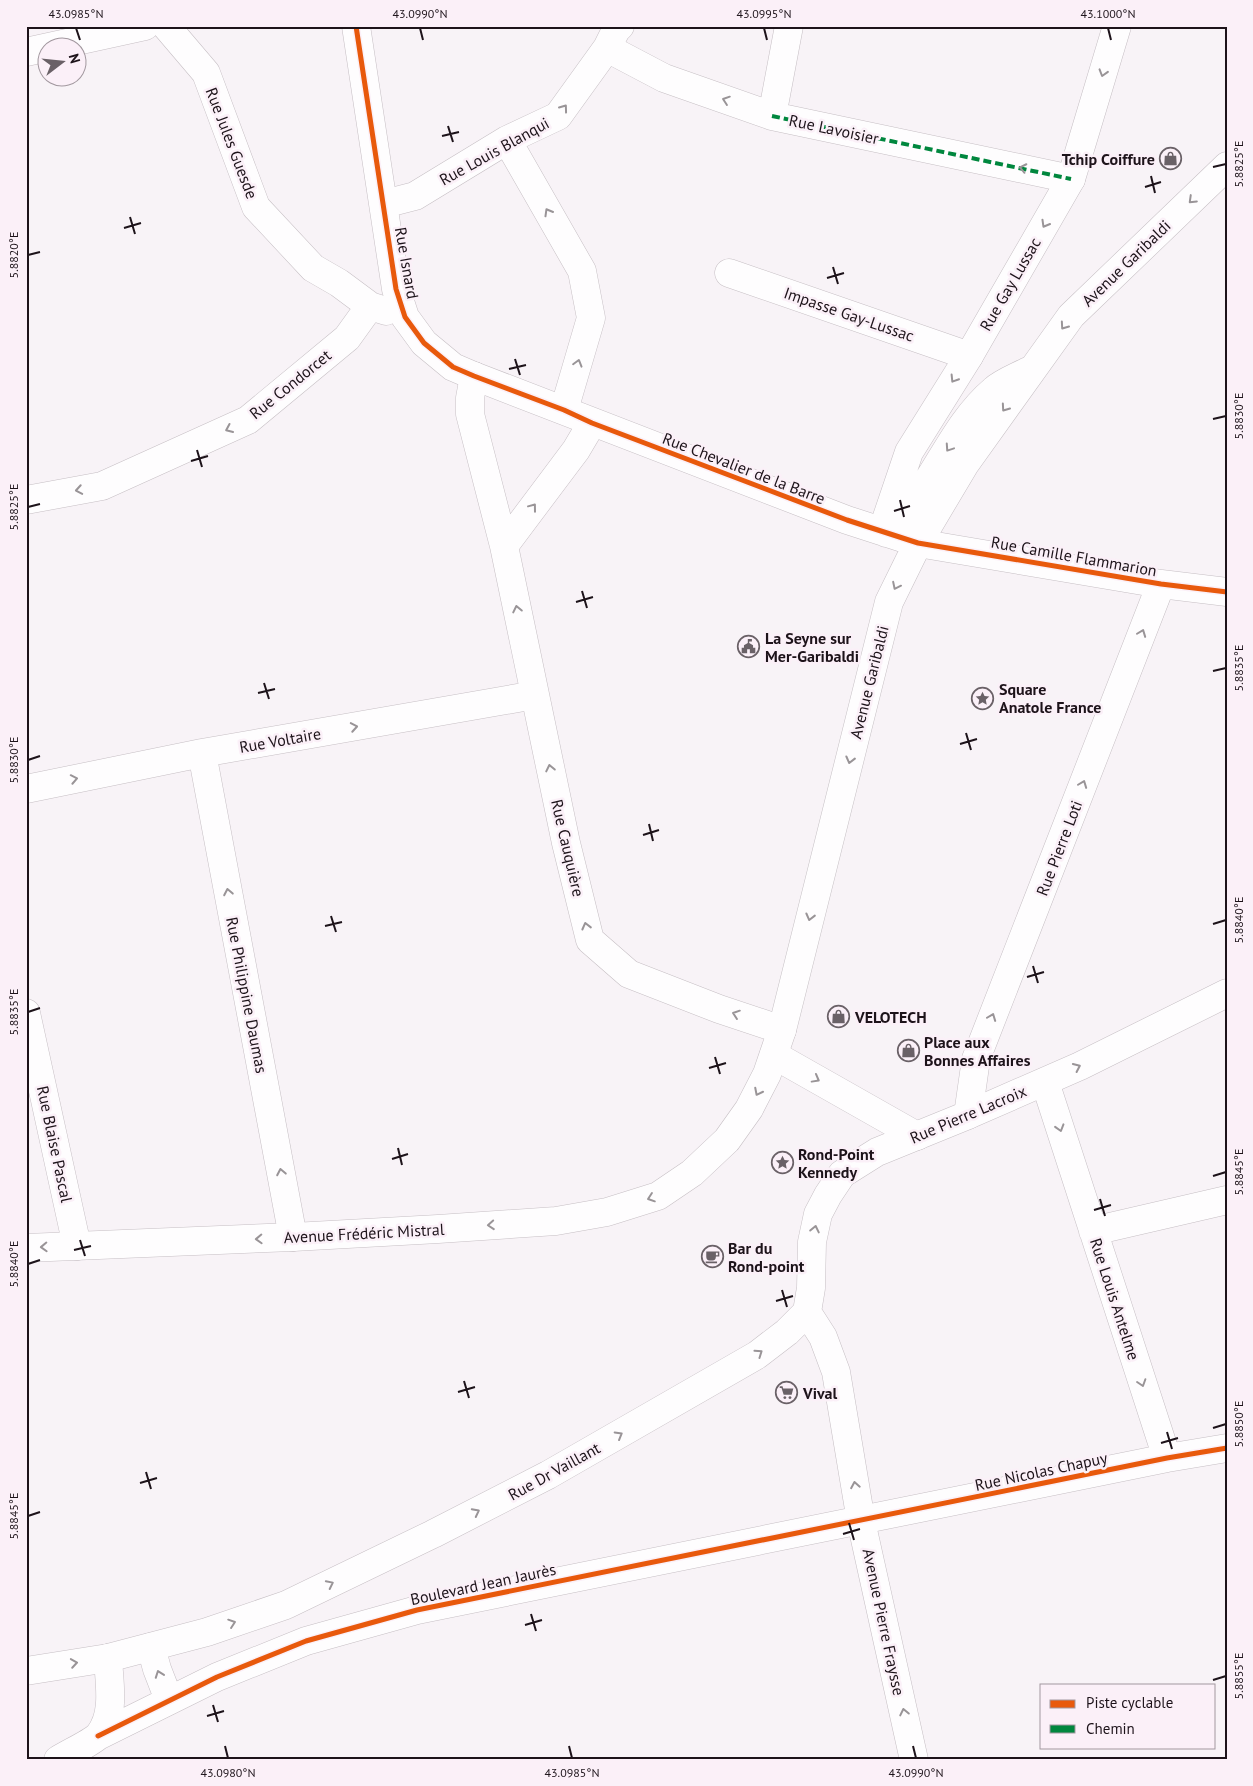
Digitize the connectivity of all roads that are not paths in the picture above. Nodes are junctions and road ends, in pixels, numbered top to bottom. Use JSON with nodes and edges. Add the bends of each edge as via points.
{"nodes":[{"id":1,"x":145,"y":26,"type":"edge"},
{"id":2,"x":166,"y":26,"type":"edge"},
{"id":3,"x":356,"y":26,"type":"edge"},
{"id":4,"x":789,"y":26,"type":"edge"},
{"id":5,"x":1117,"y":26,"type":"edge"},
{"id":6,"x":613,"y":37,"type":"edge"},
{"id":7,"x":26,"y":52,"type":"edge"},
{"id":8,"x":772,"y":116,"type":"junction"},
{"id":9,"x":508,"y":140,"type":"junction"},
{"id":10,"x":1227,"y":166,"type":"edge"},
{"id":11,"x":1071,"y":179,"type":"junction"},
{"id":12,"x":384,"y":204,"type":"junction"},
{"id":13,"x":728,"y":273,"type":"dead end"},
{"id":14,"x":370,"y":306,"type":"junction"},
{"id":15,"x":405,"y":317,"type":"junction"},
{"id":16,"x":969,"y":356,"type":"junction"},
{"id":17,"x":1034,"y":368,"type":"junction"},
{"id":18,"x":474,"y":376,"type":"junction"},
{"id":19,"x":564,"y":410,"type":"junction"},
{"id":20,"x":592,"y":423,"type":"junction"},
{"id":21,"x":26,"y":500,"type":"edge"},
{"id":22,"x":886,"y":533,"type":"junction"},
{"id":23,"x":918,"y":542,"type":"junction"},
{"id":24,"x":504,"y":546,"type":"junction"},
{"id":25,"x":1162,"y":584,"type":"junction"},
{"id":26,"x":1227,"y":592,"type":"edge"},
{"id":27,"x":535,"y":695,"type":"junction"},
{"id":28,"x":202,"y":753,"type":"junction"},
{"id":29,"x":26,"y":789,"type":"edge"},
{"id":30,"x":1227,"y":993,"type":"edge"},
{"id":31,"x":26,"y":1013,"type":"edge"},
{"id":32,"x":778,"y":1043,"type":"junction"},
{"id":33,"x":1045,"y":1082,"type":"junction"},
{"id":34,"x":968,"y":1115,"type":"junction"},
{"id":35,"x":917,"y":1136,"type":"junction"},
{"id":36,"x":1227,"y":1200,"type":"edge"},
{"id":37,"x":1093,"y":1231,"type":"junction"},
{"id":38,"x":293,"y":1237,"type":"junction"},
{"id":39,"x":77,"y":1246,"type":"junction"},
{"id":40,"x":26,"y":1248,"type":"edge"},
{"id":41,"x":807,"y":1312,"type":"junction"},
{"id":42,"x":1227,"y":1448,"type":"edge"},
{"id":43,"x":1167,"y":1458,"type":"junction"},
{"id":44,"x":861,"y":1521,"type":"junction"},
{"id":45,"x":151,"y":1647,"type":"junction"},
{"id":46,"x":108,"y":1658,"type":"junction"},
{"id":47,"x":26,"y":1671,"type":"edge"},
{"id":48,"x":169,"y":1700,"type":"junction"},
{"id":49,"x":98,"y":1736,"type":"junction"},
{"id":50,"x":58,"y":1760,"type":"edge"},
{"id":51,"x":914,"y":1760,"type":"edge"}],
"edges":[{"from":1,"to":7,"type":"street"},
{"from":2,"to":14,"type":"street","name":"Rue Jules Guesde","via":[[206,73],[256,206],[314,268]]},
{"from":3,"to":12,"type":"street","name":"Rue Isnard"},
{"from":4,"to":8,"type":"street"},
{"from":5,"to":11,"type":"street","name":"Rue Gay Lussac","one_way":true},
{"from":8,"to":6,"type":"street","name":"Rue Lavoisier","one_way":true,"via":[[664,78]]},
{"from":9,"to":6,"type":"street","name":"Rue Louis Blanqui","one_way":true,"via":[[558,116]]},
{"from":11,"to":8,"type":"street","name":"Rue Lavoisier","one_way":true},
{"from":9,"to":12,"type":"street","name":"Rue Louis Blanqui","via":[[415,196]]},
{"from":19,"to":9,"type":"street","one_way":true,"via":[[591,318],[582,271]]},
{"from":10,"to":17,"type":"street","name":"Avenue Garibaldi","one_way":true,"via":[[1071,316]]},
{"from":11,"to":16,"type":"street","name":"Rue Gay Lussac","one_way":true},
{"from":12,"to":15,"type":"street","name":"Rue Isnard","via":[[396,289]]},
{"from":13,"to":16,"type":"street","name":"Impasse Gay-Lussac"},
{"from":14,"to":15,"type":"street","name":"Rue Jules Guesde"},
{"from":14,"to":21,"type":"street","name":"Rue Condorcet","one_way":true,"via":[[347,338],[248,420],[102,486]]},
{"from":15,"to":18,"type":"street","name":"Rue Isnard","via":[[424,343],[453,367]]},
{"from":16,"to":22,"type":"street","name":"Rue Gay Lussac","one_way":true,"via":[[908,452],[886,517]]},
{"from":17,"to":22,"type":"street","name":"Avenue Garibaldi","one_way":true,"via":[[996,389],[977,406],[912,504]]},
{"from":17,"to":23,"type":"street","name":"Avenue Garibaldi","one_way":true,"via":[[966,464]]},
{"from":18,"to":19,"type":"street","name":"Rue Isnard"},
{"from":18,"to":24,"type":"street","name":"Rue Cauquière","via":[[470,414]]},
{"from":19,"to":20,"type":"street","name":"Rue Chevalier de la Barre"},
{"from":20,"to":22,"type":"street","name":"Rue Chevalier de la Barre"},
{"from":24,"to":20,"type":"street","one_way":true,"via":[[576,450]]},
{"from":22,"to":23,"type":"street","name":"Rue Chevalier de la Barre"},
{"from":23,"to":25,"type":"street","name":"Rue Camille Flammarion"},
{"from":23,"to":32,"type":"street","name":"Avenue Garibaldi","one_way":true,"via":[[889,602]]},
{"from":27,"to":24,"type":"street","name":"Rue Cauquière","one_way":true},
{"from":25,"to":26,"type":"street","name":"Rue Camille Flammarion"},
{"from":34,"to":25,"type":"street","name":"Rue Pierre Loti","one_way":true,"via":[[976,1059]]},
{"from":28,"to":27,"type":"street","name":"Rue Voltaire","one_way":true},
{"from":32,"to":27,"type":"street","name":"Rue Cauquière","one_way":true,"via":[[719,1009],[629,974],[590,940]]},
{"from":29,"to":28,"type":"street","name":"Rue Voltaire","one_way":true},
{"from":38,"to":28,"type":"street","name":"Rue Philippine Daumas","one_way":true},
{"from":33,"to":30,"type":"street","name":"Rue Pierre Lacroix","one_way":true},
{"from":31,"to":39,"type":"street","name":"Rue Blaise Pascal"},
{"from":32,"to":35,"type":"street","name":"Rue Cauquière","one_way":true},
{"from":32,"to":38,"type":"street","name":"Avenue Frédéric Mistral","one_way":true,"via":[[768,1074],[727,1140],[692,1173],[658,1196],[607,1212],[556,1221]]},
{"from":33,"to":34,"type":"street","name":"Rue Pierre Lacroix"},
{"from":33,"to":37,"type":"street","name":"Rue Louis Antelme","one_way":true},
{"from":34,"to":35,"type":"street","name":"Rue Pierre Lacroix"},
{"from":41,"to":35,"type":"street","name":"Rue Pierre Lacroix","one_way":true,"via":[[812,1242],[818,1214],[828,1194],[842,1174],[877,1152]]},
{"from":36,"to":37,"type":"street"},
{"from":37,"to":43,"type":"street","name":"Rue Louis Antelme","one_way":true},
{"from":38,"to":39,"type":"street","name":"Avenue Frédéric Mistral","one_way":true},
{"from":39,"to":40,"type":"street","name":"Avenue Frédéric Mistral","one_way":true},
{"from":44,"to":41,"type":"street","name":"Avenue Pierre Fraysse","one_way":true,"via":[[836,1372],[823,1337]]},
{"from":45,"to":41,"type":"street","name":"Rue Dr Vaillant","one_way":true,"via":[[286,1605],[433,1534],[548,1475],[757,1356]]},
{"from":42,"to":43,"type":"street","name":"Rue Nicolas Chapuy"},
{"from":43,"to":44,"type":"street","name":"Rue Nicolas Chapuy"},
{"from":44,"to":48,"type":"street","name":"Boulevard Jean Jaurès","via":[[417,1610],[306,1641]]},
{"from":51,"to":44,"type":"street","name":"Avenue Pierre Fraysse","one_way":true},
{"from":45,"to":46,"type":"street"},
{"from":48,"to":45,"type":"street","one_way":true},
{"from":47,"to":46,"type":"street","one_way":true},
{"from":46,"to":49,"type":"street","via":[[111,1700]]},
{"from":48,"to":49,"type":"street","name":"Boulevard Jean Jaurès"},
{"from":49,"to":50,"type":"street","name":"Boulevard Jean Jaurès"}]}
